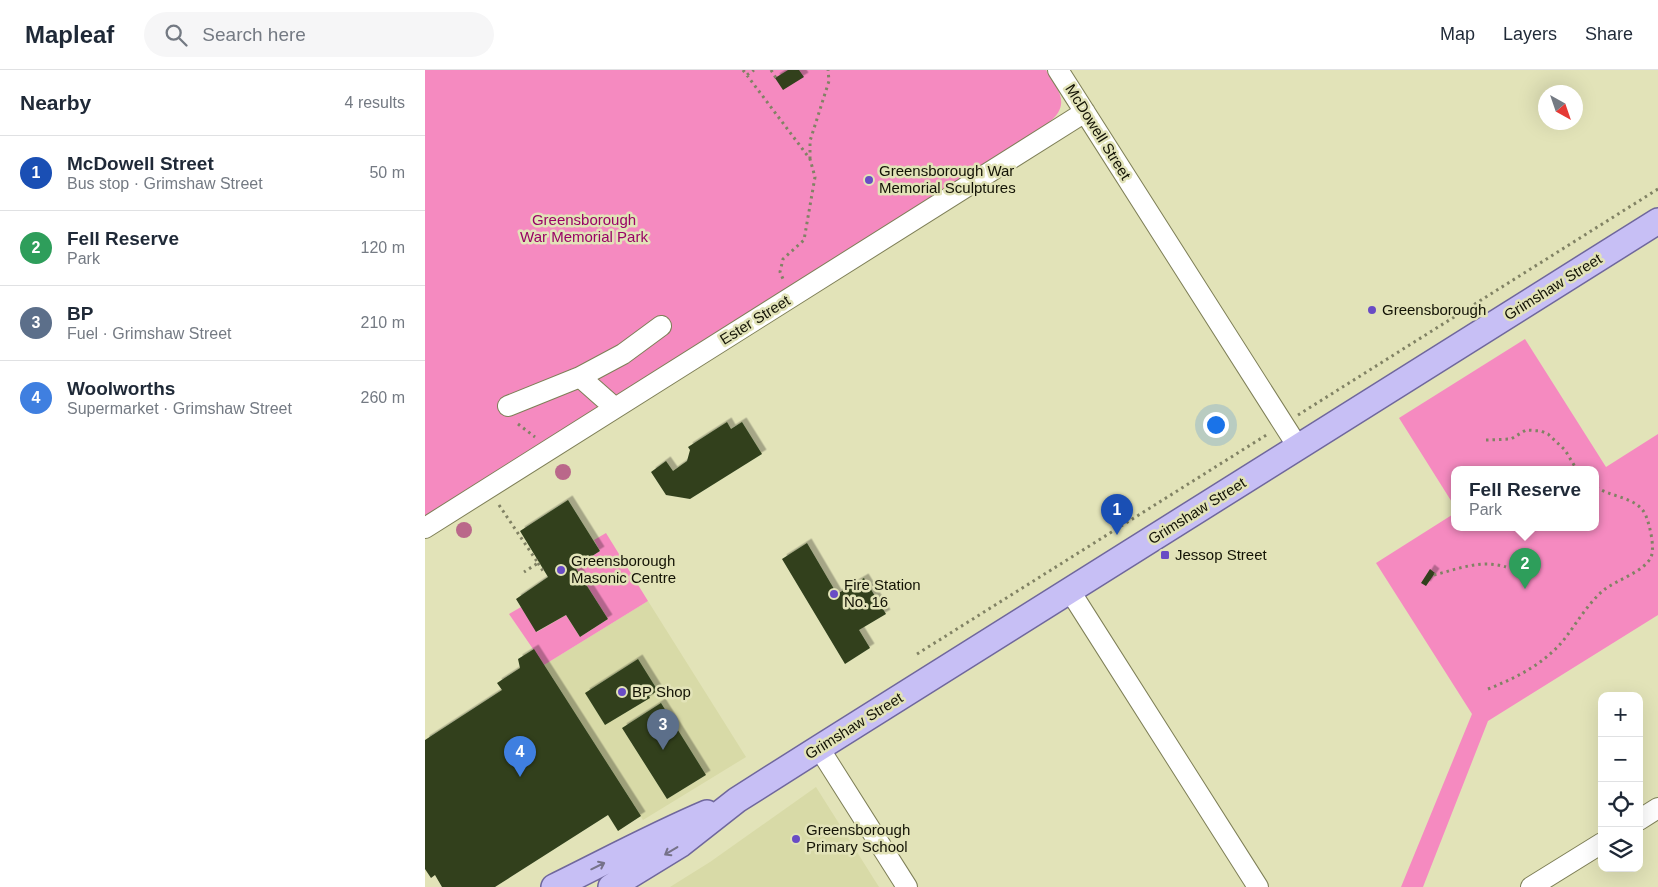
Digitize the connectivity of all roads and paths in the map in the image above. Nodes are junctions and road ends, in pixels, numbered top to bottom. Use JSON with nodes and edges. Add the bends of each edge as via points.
{"nodes":[{"id":1,"x":743,"y":70,"type":"edge"},
{"id":2,"x":754,"y":70,"type":"edge"},
{"id":3,"x":771,"y":70,"type":"edge"},
{"id":4,"x":828,"y":70,"type":"edge"},
{"id":5,"x":1058,"y":70,"type":"edge"},
{"id":6,"x":747,"y":75,"type":"junction"},
{"id":7,"x":776,"y":78,"type":"dead end"},
{"id":8,"x":1085,"y":112,"type":"junction"},
{"id":9,"x":810,"y":159,"type":"junction"},
{"id":10,"x":1658,"y":222,"type":"edge"},
{"id":11,"x":791,"y":298,"type":"junction"},
{"id":12,"x":661,"y":326,"type":"dead end"},
{"id":13,"x":580,"y":377,"type":"junction"},
{"id":14,"x":615,"y":408,"type":"junction"},
{"id":15,"x":512,"y":414,"type":"joint"},
{"id":16,"x":1486,"y":440,"type":"dead end"},
{"id":17,"x":1298,"y":448,"type":"junction"},
{"id":18,"x":547,"y":450,"type":"junction"},
{"id":19,"x":1575,"y":466,"type":"edge"},
{"id":20,"x":1599,"y":488,"type":"edge"},
{"id":21,"x":499,"y":505,"type":"dead end"},
{"id":22,"x":425,"y":528,"type":"edge"},
{"id":23,"x":538,"y":563,"type":"junction"},
{"id":24,"x":1506,"y":567,"type":"dead end"},
{"id":25,"x":524,"y":572,"type":"dead end"},
{"id":26,"x":545,"y":574,"type":"dead end"},
{"id":27,"x":1434,"y":575,"type":"dead end"},
{"id":28,"x":1070,"y":591,"type":"junction"},
{"id":29,"x":1488,"y":689,"type":"dead end"},
{"id":30,"x":819,"y":748,"type":"junction"},
{"id":31,"x":737,"y":800,"type":"junction"},
{"id":32,"x":1658,"y":808,"type":"edge"},
{"id":33,"x":1643,"y":817,"type":"edge"},
{"id":34,"x":1598,"y":845,"type":"edge"},
{"id":35,"x":554,"y":887,"type":"edge"},
{"id":36,"x":611,"y":887,"type":"edge"},
{"id":37,"x":907,"y":887,"type":"edge"},
{"id":38,"x":1259,"y":887,"type":"edge"},
{"id":39,"x":1531,"y":887,"type":"edge"}],
"edges":[{"from":1,"to":6,"type":"path"},
{"from":2,"to":6,"type":"path"},
{"from":3,"to":7,"type":"path"},
{"from":4,"to":9,"type":"path","via":[[829,81],[810,141]]},
{"from":5,"to":8,"type":"street","name":"McDowell Street"},
{"from":6,"to":9,"type":"path"},
{"from":8,"to":11,"type":"street","name":"Ester Street"},
{"from":8,"to":17,"type":"street","name":"McDowell Street"},
{"from":9,"to":11,"type":"path","via":[[815,177],[804,240],[783,259],[780,272]]},
{"from":10,"to":17,"type":"main road","name":"Grimshaw Street"},
{"from":11,"to":14,"type":"street","name":"Ester Street"},
{"from":12,"to":13,"type":"street","via":[[623,354]]},
{"from":13,"to":14,"type":"street"},
{"from":13,"to":15,"type":"street"},
{"from":14,"to":18,"type":"street","name":"Ester Street"},
{"from":15,"to":18,"type":"path"},
{"from":16,"to":19,"type":"path","via":[[1511,439],[1525,430],[1541,431],[1565,450]]},
{"from":17,"to":28,"type":"main road","name":"Grimshaw Street"},
{"from":18,"to":22,"type":"street","name":"Ester Street"},
{"from":20,"to":29,"type":"path","via":[[1636,503],[1641,509],[1652,541],[1651,559],[1639,570],[1603,590],[1565,639],[1536,666]]},
{"from":21,"to":23,"type":"path"},
{"from":23,"to":25,"type":"path"},
{"from":23,"to":26,"type":"path"},
{"from":24,"to":27,"type":"path","via":[[1494,563],[1478,564]]},
{"from":28,"to":30,"type":"main road","name":"Grimshaw Street"},
{"from":28,"to":38,"type":"street"},
{"from":30,"to":31,"type":"main road","name":"Grimshaw Street"},
{"from":30,"to":37,"type":"street"},
{"from":35,"to":31,"type":"main road","name":"Grimshaw Street","one_way":true,"via":[[661,833]]},
{"from":31,"to":36,"type":"main road","name":"Grimshaw Street","one_way":true,"via":[[681,844]]},
{"from":32,"to":33,"type":"street"},
{"from":34,"to":39,"type":"street"}]}
